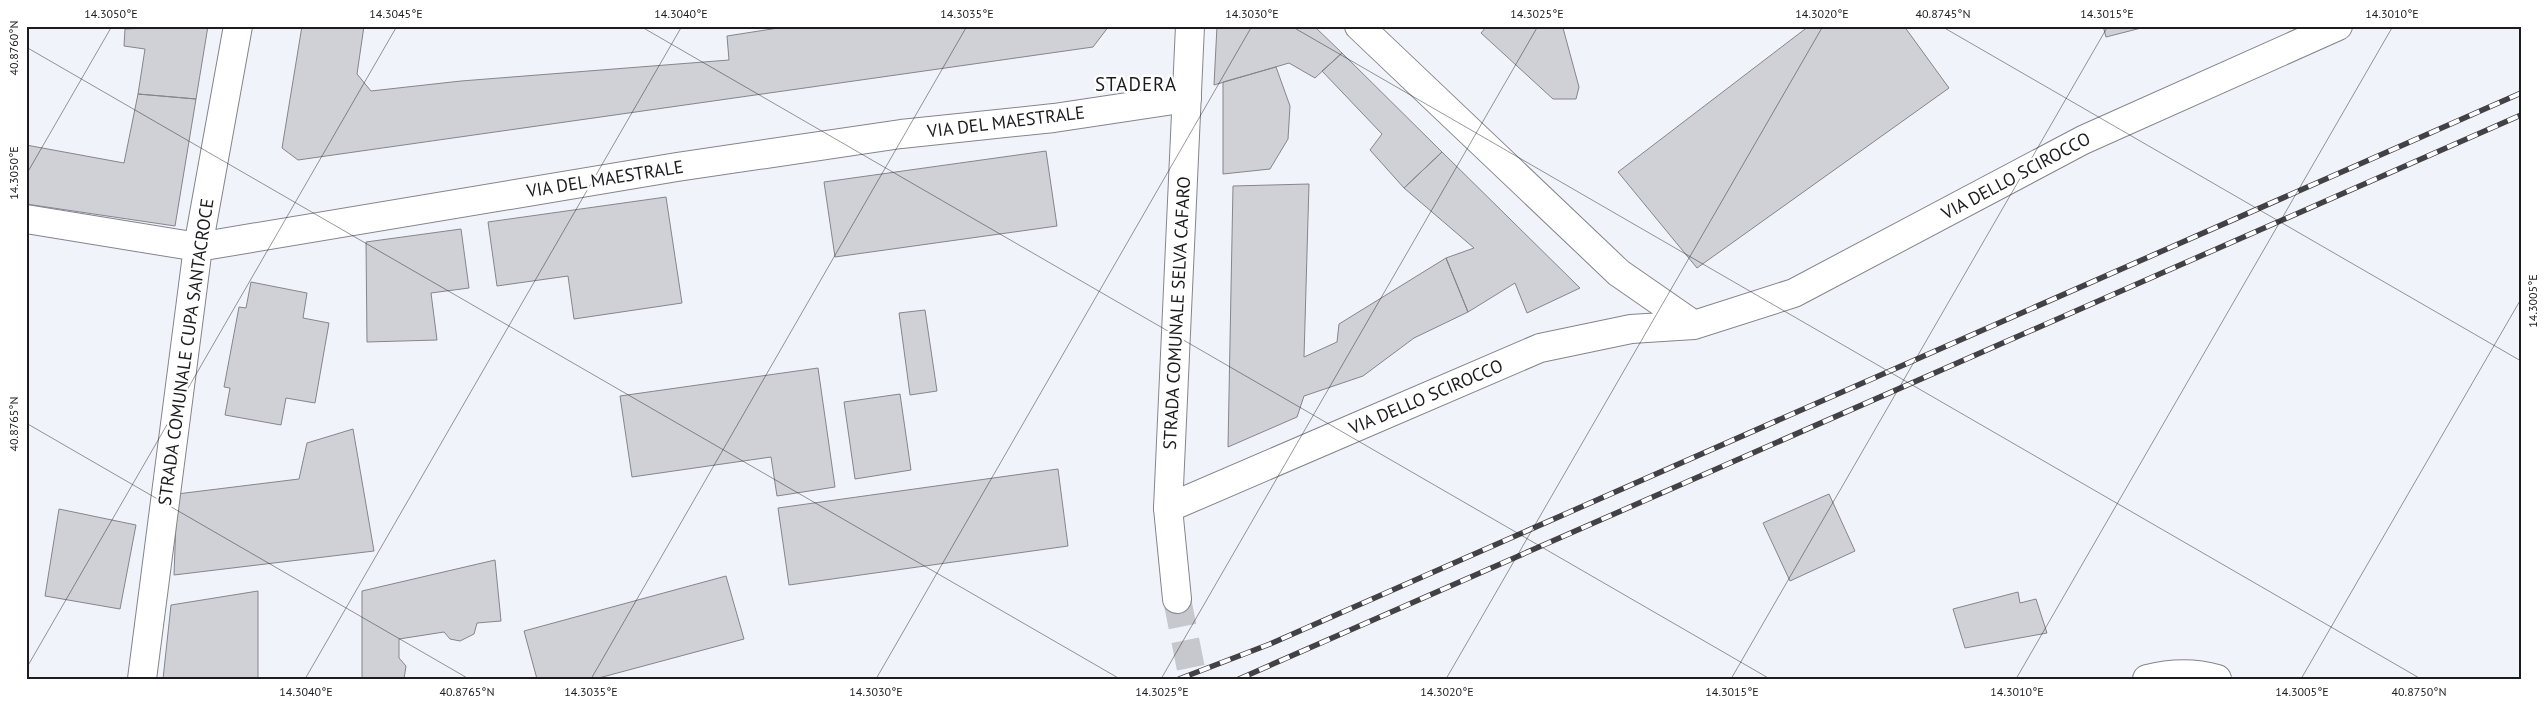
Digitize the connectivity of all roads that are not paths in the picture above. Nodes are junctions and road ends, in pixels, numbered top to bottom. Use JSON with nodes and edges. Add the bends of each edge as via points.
{"nodes":[{"id":1,"x":238,"y":26,"type":"edge"},
{"id":2,"x":1190,"y":26,"type":"edge"},
{"id":3,"x":1360,"y":26,"type":"edge"},
{"id":4,"x":2338,"y":26,"type":"edge"},
{"id":5,"x":1187,"y":98,"type":"junction"},
{"id":6,"x":26,"y":219,"type":"edge"},
{"id":7,"x":198,"y":247,"type":"junction"},
{"id":8,"x":1694,"y":325,"type":"junction"},
{"id":9,"x":1168,"y":508,"type":"junction"},
{"id":10,"x":1177,"y":599,"type":"tunnel mouth"},
{"id":11,"x":142,"y":679,"type":"edge"},
{"id":12,"x":2147,"y":679,"type":"edge"},
{"id":13,"x":2217,"y":679,"type":"edge"}],
"edges":[{"from":1,"to":7,"type":"street","name":"STRADA COMUNALE CUPA SANTACROCE"},
{"from":2,"to":5,"type":"street","name":"STRADA COMUNALE SELVA CAFARO"},
{"from":3,"to":8,"type":"street","via":[[1619,273]]},
{"from":4,"to":8,"type":"street","name":"VIA DELLO SCIROCCO","via":[[2083,140],[1794,293]]},
{"from":5,"to":7,"type":"street","name":"VIA DEL MAESTRALE","via":[[1054,118],[901,134],[677,167]]},
{"from":5,"to":9,"type":"street","name":"STRADA COMUNALE SELVA CAFARO"},
{"from":6,"to":7,"type":"street","name":"VIA DEL MAESTRALE"},
{"from":7,"to":11,"type":"street","name":"STRADA COMUNALE CUPA SANTACROCE"},
{"from":8,"to":9,"type":"street","name":"VIA DELLO SCIROCCO","via":[[1631,329],[1540,348]]},
{"from":9,"to":10,"type":"street","name":"STRADA COMUNALE SELVA CAFARO"},
{"from":12,"to":13,"type":"street","via":[[2169,674],[2202,674]]}]}
